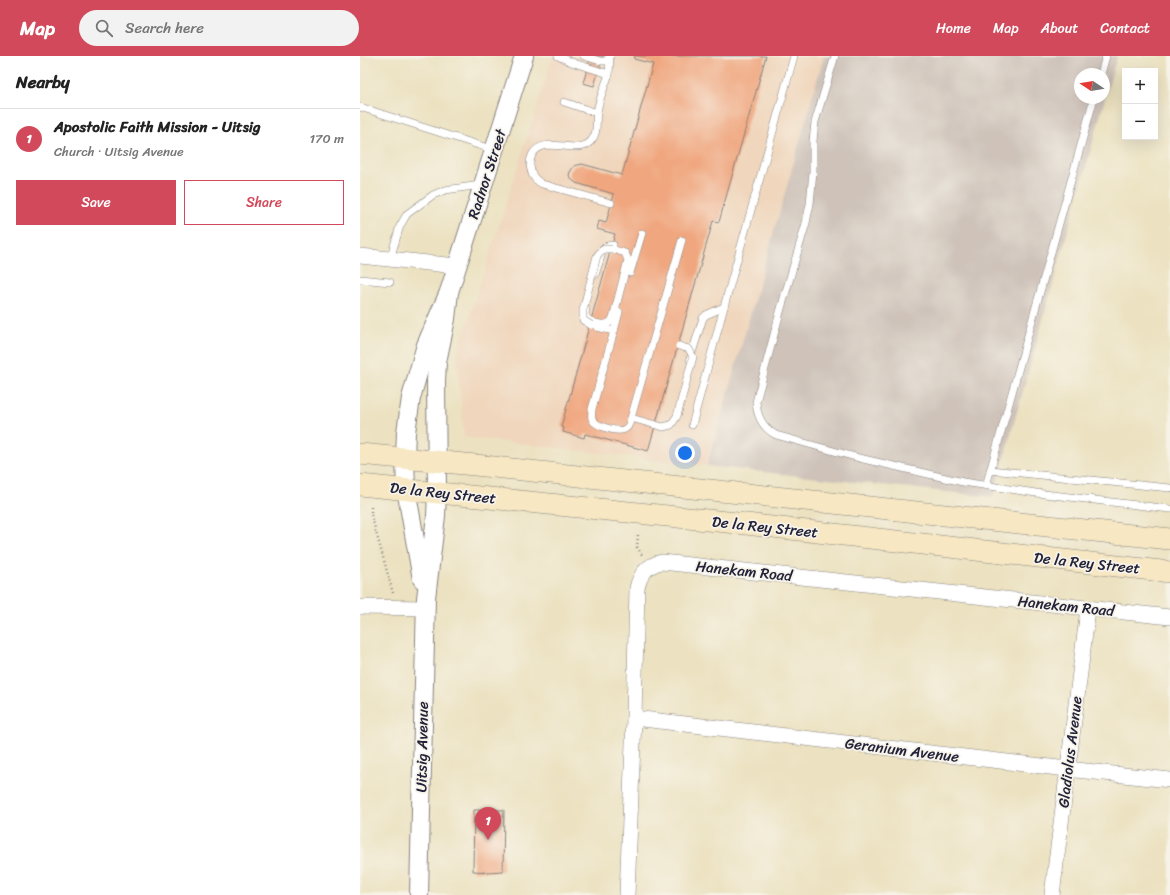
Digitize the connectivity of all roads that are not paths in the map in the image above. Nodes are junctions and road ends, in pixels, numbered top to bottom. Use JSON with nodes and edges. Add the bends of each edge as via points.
{"nodes":[{"id":1,"x":524,"y":56,"type":"edge"},
{"id":2,"x":559,"y":56,"type":"edge"},
{"id":3,"x":572,"y":56,"type":"edge"},
{"id":4,"x":584,"y":56,"type":"edge"},
{"id":5,"x":610,"y":56,"type":"edge"},
{"id":6,"x":794,"y":56,"type":"edge"},
{"id":7,"x":835,"y":56,"type":"edge"},
{"id":8,"x":1106,"y":56,"type":"edge"},
{"id":9,"x":1103,"y":68,"type":"edge"},
{"id":10,"x":609,"y":74,"type":"junction"},
{"id":11,"x":564,"y":102,"type":"dead end"},
{"id":12,"x":1092,"y":104,"type":"edge"},
{"id":13,"x":360,"y":107,"type":"edge"},
{"id":14,"x":597,"y":113,"type":"junction"},
{"id":15,"x":494,"y":150,"type":"junction"},
{"id":16,"x":483,"y":185,"type":"junction"},
{"id":17,"x":611,"y":204,"type":"dead end"},
{"id":18,"x":642,"y":233,"type":"dead end"},
{"id":19,"x":682,"y":240,"type":"dead end"},
{"id":20,"x":360,"y":256,"type":"edge"},
{"id":21,"x":390,"y":259,"type":"junction"},
{"id":22,"x":457,"y":266,"type":"junction"},
{"id":23,"x":360,"y":279,"type":"edge"},
{"id":24,"x":390,"y":282,"type":"dead end"},
{"id":25,"x":449,"y":292,"type":"junction"},
{"id":26,"x":724,"y":307,"type":"junction"},
{"id":27,"x":591,"y":323,"type":"junction"},
{"id":28,"x":614,"y":331,"type":"junction"},
{"id":29,"x":679,"y":346,"type":"dead end"},
{"id":30,"x":631,"y":418,"type":"junction"},
{"id":31,"x":657,"y":423,"type":"junction"},
{"id":32,"x":692,"y":425,"type":"dead end"},
{"id":33,"x":360,"y":454,"type":"edge"},
{"id":34,"x":404,"y":458,"type":"junction"},
{"id":35,"x":437,"y":461,"type":"junction"},
{"id":36,"x":990,"y":470,"type":"junction"},
{"id":37,"x":360,"y":485,"type":"edge"},
{"id":38,"x":986,"y":486,"type":"junction"},
{"id":39,"x":1170,"y":488,"type":"edge"},
{"id":40,"x":406,"y":489,"type":"junction"},
{"id":41,"x":437,"y":492,"type":"junction"},
{"id":42,"x":1170,"y":509,"type":"edge"},
{"id":43,"x":1170,"y":539,"type":"edge"},
{"id":44,"x":1170,"y":572,"type":"edge"},
{"id":45,"x":426,"y":603,"type":"junction"},
{"id":46,"x":360,"y":607,"type":"edge"},
{"id":47,"x":1088,"y":608,"type":"junction"},
{"id":48,"x":1170,"y":617,"type":"edge"},
{"id":49,"x":634,"y":718,"type":"junction"},
{"id":50,"x":1068,"y":769,"type":"junction"},
{"id":51,"x":1170,"y":780,"type":"edge"},
{"id":52,"x":419,"y":895,"type":"edge"},
{"id":53,"x":627,"y":895,"type":"edge"},
{"id":54,"x":1052,"y":895,"type":"edge"}],
"edges":[{"from":1,"to":15,"type":"street","name":"Radnor Street"},
{"from":2,"to":3,"type":"lane"},
{"from":2,"to":10,"type":"lane"},
{"from":4,"to":5,"type":"lane","via":[[600,61]]},
{"from":5,"to":10,"type":"lane"},
{"from":6,"to":26,"type":"lane"},
{"from":7,"to":38,"type":"lane","via":[[815,122],[806,223],[756,402],[760,421],[776,435],[859,458]]},
{"from":8,"to":9,"type":"lane"},
{"from":10,"to":14,"type":"lane"},
{"from":11,"to":14,"type":"lane"},
{"from":12,"to":36,"type":"lane"},
{"from":13,"to":15,"type":"lane"},
{"from":14,"to":17,"type":"lane","via":[[597,128],[590,143],[580,146],[541,147],[533,154],[530,167],[533,177],[542,184]]},
{"from":15,"to":16,"type":"street","name":"Radnor Street"},
{"from":16,"to":21,"type":"lane","via":[[445,190],[433,195],[407,214],[400,226]]},
{"from":16,"to":22,"type":"street","name":"Radnor Street"},
{"from":18,"to":28,"type":"lane"},
{"from":19,"to":30,"type":"lane"},
{"from":20,"to":21,"type":"street"},
{"from":21,"to":22,"type":"street"},
{"from":22,"to":25,"type":"street","name":"Radnor Street"},
{"from":23,"to":24,"type":"lane"},
{"from":25,"to":34,"type":"street","name":"Radnor Street","via":[[426,345],[411,398]]},
{"from":25,"to":35,"type":"street","name":"Radnor Street","via":[[437,362]]},
{"from":26,"to":31,"type":"lane","bridge":true,"via":[[703,318],[675,416],[667,423]]},
{"from":26,"to":32,"type":"lane"},
{"from":27,"to":27,"type":"lane","bridge":true,"via":[[583,320],[583,310],[597,256],[604,249],[613,247],[625,253],[628,260],[613,318],[605,324]]},
{"from":27,"to":28,"type":"lane"},
{"from":28,"to":30,"type":"lane","via":[[591,415],[597,424],[621,431],[628,426]]},
{"from":29,"to":31,"type":"lane","bridge":true,"via":[[689,349],[693,357],[677,416],[671,425],[663,427]]},
{"from":30,"to":31,"type":"lane"},
{"from":33,"to":34,"type":"main road","name":"De la Rey Street"},
{"from":34,"to":35,"type":"main road","name":"De la Rey Street"},
{"from":34,"to":40,"type":"street","name":"Radnor Street"},
{"from":35,"to":41,"type":"street","name":"Radnor Street"},
{"from":35,"to":43,"type":"main road","name":"De la Rey Street"},
{"from":36,"to":38,"type":"lane"},
{"from":36,"to":39,"type":"lane"},
{"from":37,"to":40,"type":"main road","name":"De la Rey Street"},
{"from":38,"to":42,"type":"lane"},
{"from":40,"to":41,"type":"main road","name":"De la Rey Street"},
{"from":40,"to":45,"type":"street","name":"Uitsig Avenue"},
{"from":41,"to":44,"type":"main road","name":"De la Rey Street"},
{"from":41,"to":45,"type":"street","name":"Uitsig Avenue"},
{"from":45,"to":46,"type":"street"},
{"from":45,"to":52,"type":"street","name":"Uitsig Avenue"},
{"from":47,"to":48,"type":"street","name":"Hanekam Road"},
{"from":47,"to":49,"type":"street","name":"Hanekam Road","via":[[655,563],[641,575],[637,588]]},
{"from":47,"to":50,"type":"street","name":"Gladiolus Avenue"},
{"from":49,"to":50,"type":"street","name":"Geranium Avenue"},
{"from":49,"to":53,"type":"street","name":"Hanekam Road"},
{"from":50,"to":51,"type":"street","name":"Geranium Avenue"},
{"from":50,"to":54,"type":"street","name":"Gladiolus Avenue"}]}
